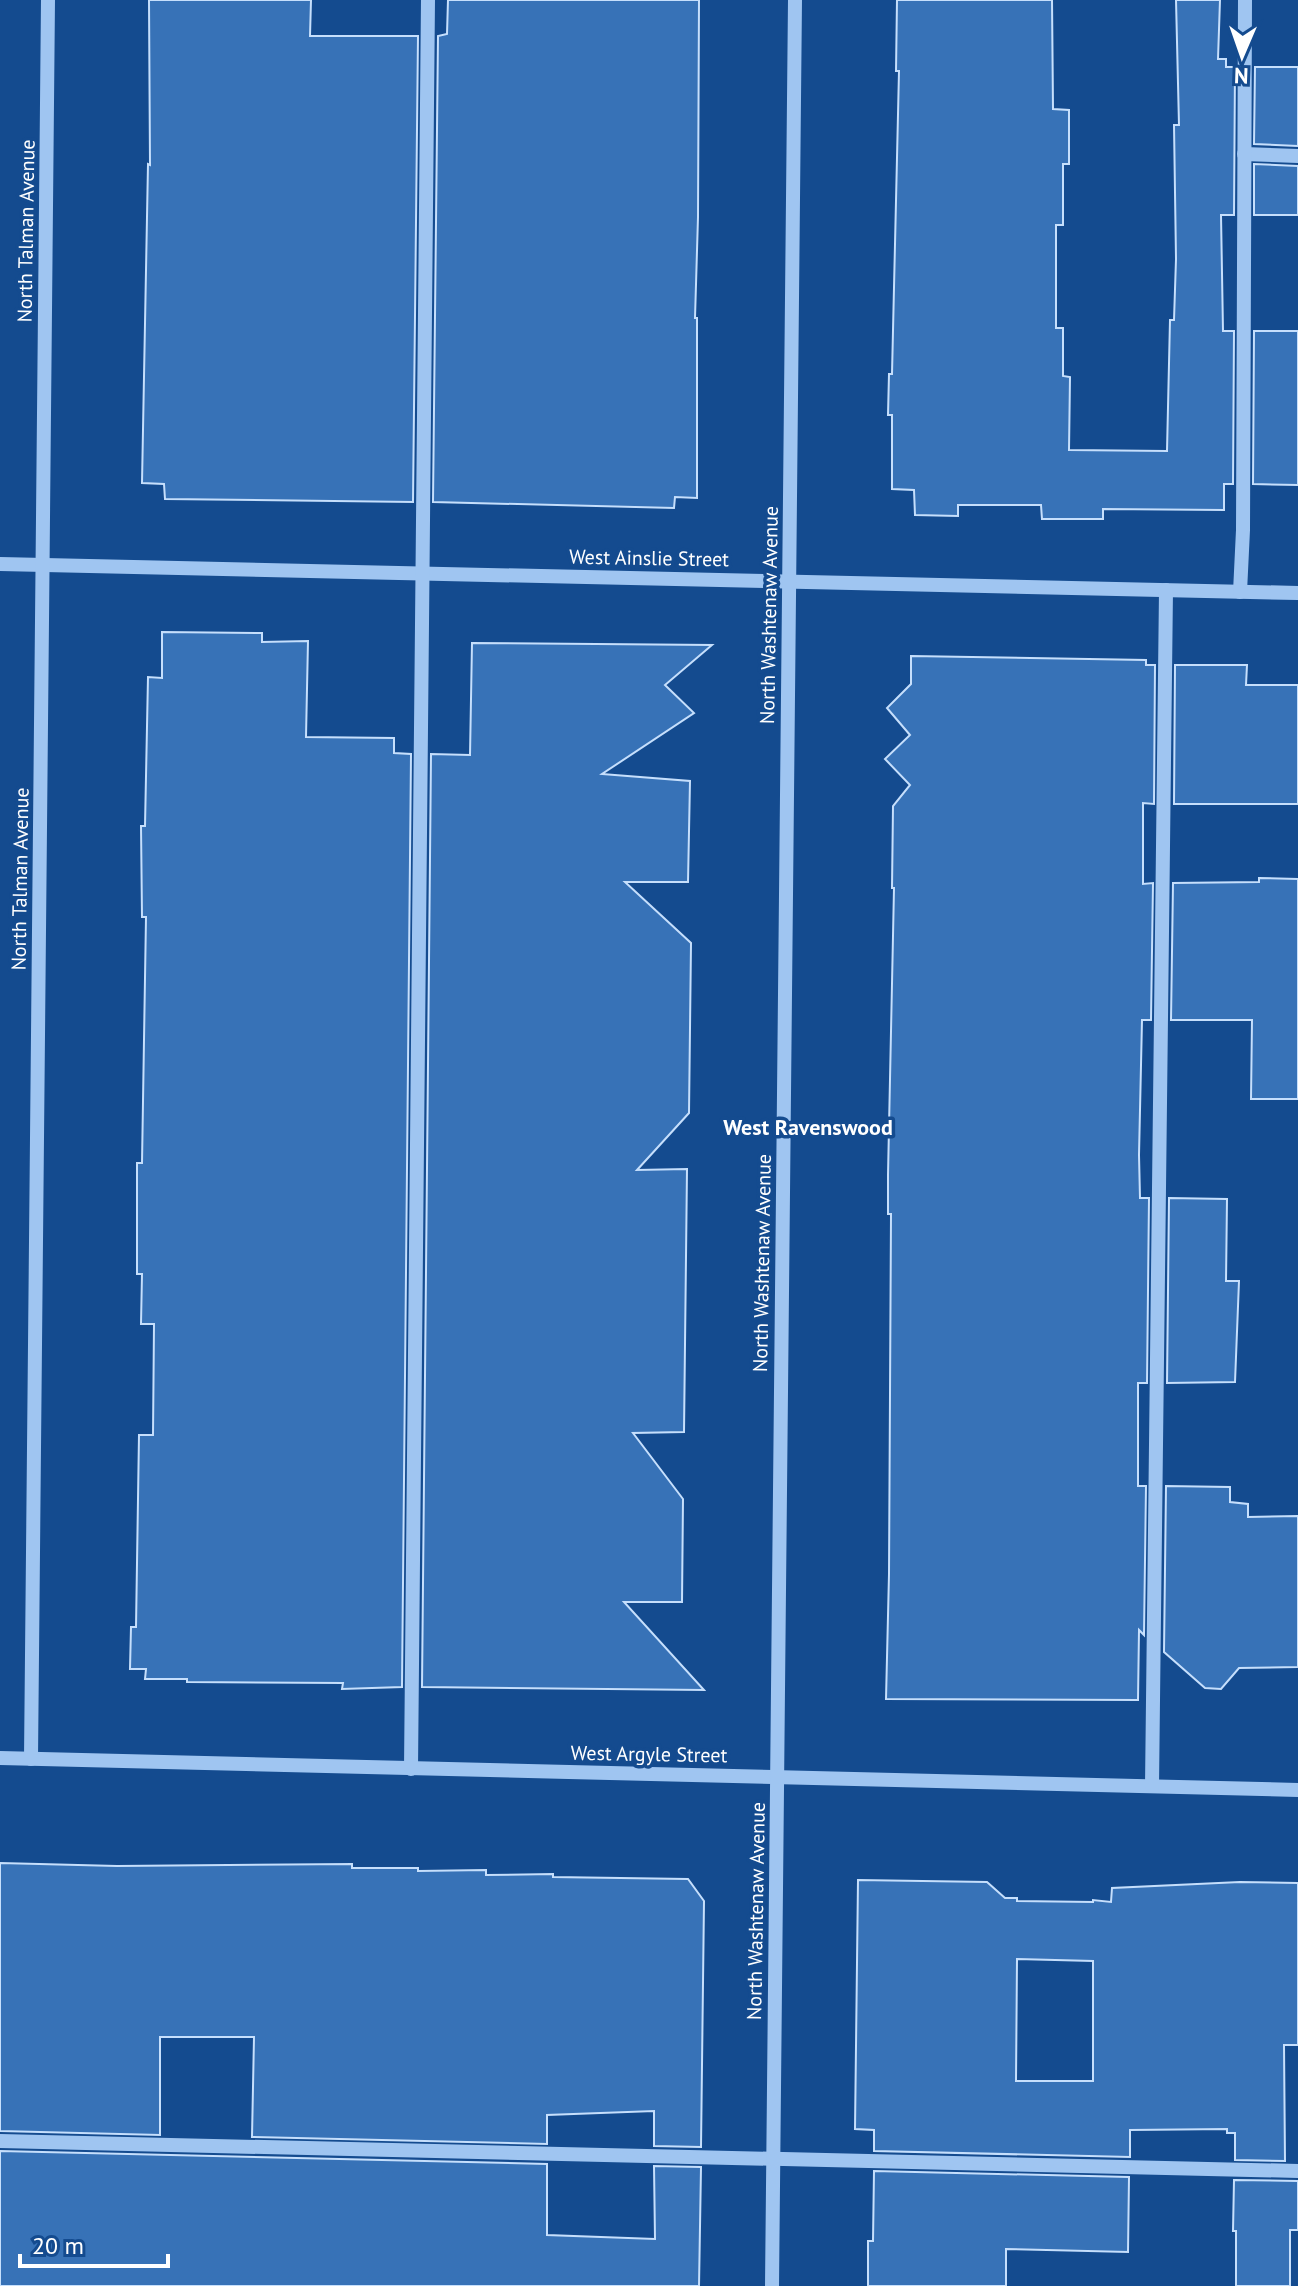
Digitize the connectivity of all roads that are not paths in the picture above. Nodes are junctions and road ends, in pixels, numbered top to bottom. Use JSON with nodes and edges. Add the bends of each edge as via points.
{"nodes":[{"id":1,"x":48,"y":0,"type":"edge"},
{"id":2,"x":428,"y":0,"type":"edge"},
{"id":3,"x":795,"y":0,"type":"edge"},
{"id":4,"x":1245,"y":0,"type":"edge"},
{"id":5,"x":1244,"y":154,"type":"junction"},
{"id":6,"x":1298,"y":156,"type":"edge"},
{"id":7,"x":0,"y":564,"type":"edge"},
{"id":8,"x":43,"y":565,"type":"junction"},
{"id":9,"x":423,"y":573,"type":"junction"},
{"id":10,"x":790,"y":582,"type":"junction"},
{"id":11,"x":1166,"y":590,"type":"junction"},
{"id":12,"x":1240,"y":592,"type":"junction"},
{"id":13,"x":1298,"y":593,"type":"edge"},
{"id":14,"x":0,"y":1758,"type":"edge"},
{"id":15,"x":31,"y":1759,"type":"junction"},
{"id":16,"x":411,"y":1769,"type":"junction"},
{"id":17,"x":777,"y":1777,"type":"junction"},
{"id":18,"x":1152,"y":1786,"type":"junction"},
{"id":19,"x":1298,"y":1790,"type":"edge"},
{"id":20,"x":0,"y":2141,"type":"edge"},
{"id":21,"x":773,"y":2159,"type":"junction"},
{"id":22,"x":1298,"y":2171,"type":"edge"},
{"id":23,"x":772,"y":2286,"type":"edge"}],
"edges":[{"from":1,"to":8,"type":"street","name":"North Talman Avenue"},
{"from":2,"to":9,"type":"street"},
{"from":3,"to":10,"type":"street","name":"North Washtenaw Avenue"},
{"from":4,"to":5,"type":"street"},
{"from":5,"to":6,"type":"street"},
{"from":5,"to":12,"type":"street"},
{"from":7,"to":8,"type":"street","name":"West Ainslie Street"},
{"from":8,"to":9,"type":"street","name":"West Ainslie Street"},
{"from":8,"to":15,"type":"street","name":"North Talman Avenue"},
{"from":9,"to":10,"type":"street","name":"West Ainslie Street"},
{"from":9,"to":16,"type":"street"},
{"from":10,"to":11,"type":"street","name":"West Ainslie Street"},
{"from":10,"to":17,"type":"street","name":"North Washtenaw Avenue"},
{"from":11,"to":12,"type":"street","name":"West Ainslie Street"},
{"from":11,"to":18,"type":"street"},
{"from":12,"to":13,"type":"street","name":"West Ainslie Street"},
{"from":14,"to":15,"type":"street","name":"West Argyle Street"},
{"from":15,"to":16,"type":"street","name":"West Argyle Street"},
{"from":16,"to":17,"type":"street","name":"West Argyle Street"},
{"from":17,"to":18,"type":"street","name":"West Argyle Street"},
{"from":17,"to":21,"type":"street","name":"North Washtenaw Avenue"},
{"from":18,"to":19,"type":"street","name":"West Argyle Street"},
{"from":20,"to":21,"type":"street"},
{"from":21,"to":22,"type":"street"},
{"from":21,"to":23,"type":"street","name":"North Washtenaw Avenue"}]}
